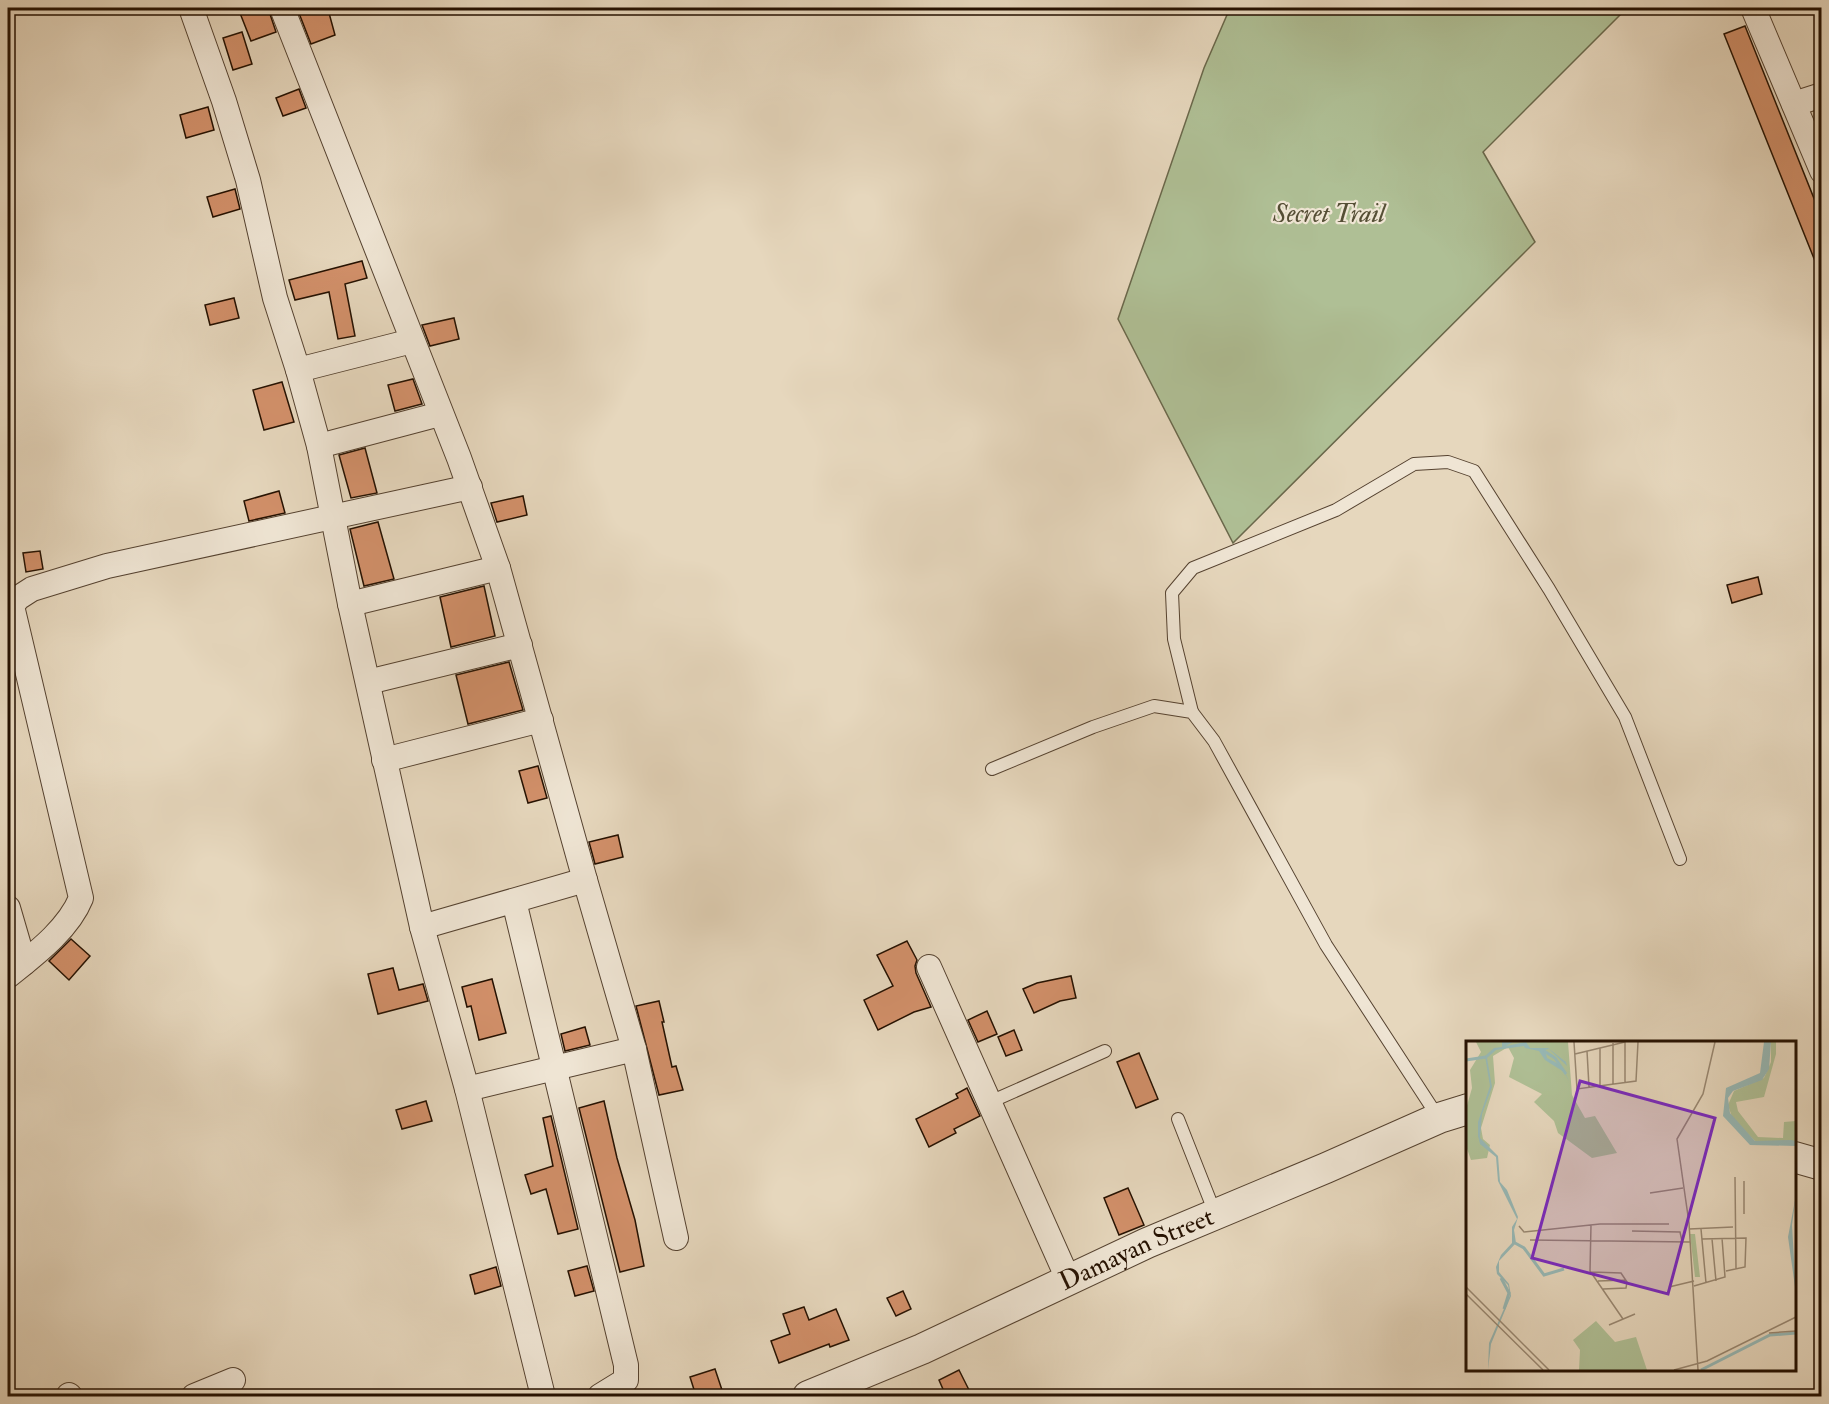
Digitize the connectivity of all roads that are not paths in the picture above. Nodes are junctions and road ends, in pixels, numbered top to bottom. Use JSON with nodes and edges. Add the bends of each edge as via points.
{"nodes":[{"id":1,"x":191,"y":8,"type":"edge"},
{"id":2,"x":282,"y":8,"type":"edge"},
{"id":3,"x":1753,"y":8,"type":"edge"},
{"id":4,"x":1821,"y":95,"type":"edge"},
{"id":5,"x":1794,"y":104,"type":"junction"},
{"id":6,"x":1821,"y":171,"type":"edge"},
{"id":7,"x":412,"y":341,"type":"junction"},
{"id":8,"x":298,"y":370,"type":"junction"},
{"id":9,"x":440,"y":414,"type":"junction"},
{"id":10,"x":319,"y":446,"type":"junction"},
{"id":11,"x":470,"y":487,"type":"junction"},
{"id":12,"x":333,"y":516,"type":"junction"},
{"id":13,"x":498,"y":568,"type":"junction"},
{"id":14,"x":350,"y":604,"type":"junction"},
{"id":15,"x":10,"y":609,"type":"edge"},
{"id":16,"x":520,"y":645,"type":"junction"},
{"id":17,"x":368,"y":682,"type":"junction"},
{"id":18,"x":1191,"y":712,"type":"junction"},
{"id":19,"x":541,"y":720,"type":"junction"},
{"id":20,"x":384,"y":760,"type":"junction"},
{"id":21,"x":992,"y":769,"type":"dead end"},
{"id":22,"x":1680,"y":859,"type":"dead end"},
{"id":23,"x":585,"y":880,"type":"junction"},
{"id":24,"x":514,"y":901,"type":"junction"},
{"id":25,"x":8,"y":908,"type":"edge"},
{"id":26,"x":422,"y":927,"type":"junction"},
{"id":27,"x":929,"y":967,"type":"dead end"},
{"id":28,"x":16,"y":970,"type":"edge"},
{"id":29,"x":634,"y":1049,"type":"junction"},
{"id":30,"x":1105,"y":1051,"type":"dead end"},
{"id":31,"x":556,"y":1069,"type":"junction"},
{"id":32,"x":467,"y":1089,"type":"junction"},
{"id":33,"x":990,"y":1102,"type":"junction"},
{"id":34,"x":1466,"y":1109,"type":"edge"},
{"id":35,"x":1439,"y":1118,"type":"junction"},
{"id":36,"x":1178,"y":1119,"type":"dead end"},
{"id":37,"x":1796,"y":1158,"type":"edge"},
{"id":38,"x":1821,"y":1165,"type":"edge"},
{"id":39,"x":1215,"y":1213,"type":"junction"},
{"id":40,"x":676,"y":1238,"type":"dead end"},
{"id":41,"x":1068,"y":1279,"type":"junction"},
{"id":42,"x":233,"y":1380,"type":"dead end"},
{"id":43,"x":194,"y":1396,"type":"edge"},
{"id":44,"x":543,"y":1396,"type":"edge"},
{"id":45,"x":600,"y":1396,"type":"edge"},
{"id":46,"x":808,"y":1396,"type":"edge"}],
"edges":[{"from":1,"to":8,"type":"street","via":[[248,180],[275,298]]},
{"from":2,"to":7,"type":"street"},
{"from":3,"to":5,"type":"street"},
{"from":4,"to":5,"type":"street"},
{"from":5,"to":6,"type":"street"},
{"from":7,"to":8,"type":"street"},
{"from":7,"to":9,"type":"street"},
{"from":8,"to":10,"type":"street"},
{"from":9,"to":10,"type":"street"},
{"from":9,"to":11,"type":"street"},
{"from":10,"to":12,"type":"street"},
{"from":11,"to":12,"type":"street"},
{"from":11,"to":13,"type":"street"},
{"from":12,"to":14,"type":"street"},
{"from":12,"to":15,"type":"street","via":[[107,566],[32,589]]},
{"from":13,"to":14,"type":"street"},
{"from":13,"to":16,"type":"street"},
{"from":14,"to":17,"type":"street"},
{"from":15,"to":28,"type":"street","via":[[81,898],[76,912]]},
{"from":16,"to":17,"type":"street"},
{"from":16,"to":19,"type":"street"},
{"from":17,"to":20,"type":"street"},
{"from":18,"to":21,"type":"lane","via":[[1154,706]]},
{"from":18,"to":22,"type":"lane","via":[[1174,639],[1172,593],[1193,568],[1336,510],[1414,464],[1448,462],[1474,471],[1625,717]]},
{"from":18,"to":35,"type":"lane","via":[[1214,741],[1326,945]]},
{"from":19,"to":20,"type":"street"},
{"from":19,"to":23,"type":"street"},
{"from":20,"to":26,"type":"street"},
{"from":23,"to":24,"type":"street"},
{"from":23,"to":29,"type":"street"},
{"from":24,"to":26,"type":"street"},
{"from":24,"to":31,"type":"street"},
{"from":25,"to":28,"type":"street"},
{"from":26,"to":32,"type":"street"},
{"from":27,"to":33,"type":"street"},
{"from":29,"to":31,"type":"street"},
{"from":29,"to":40,"type":"street"},
{"from":30,"to":33,"type":"lane"},
{"from":31,"to":32,"type":"street"},
{"from":31,"to":45,"type":"street","via":[[626,1365],[626,1380]]},
{"from":32,"to":44,"type":"street"},
{"from":33,"to":41,"type":"street"},
{"from":34,"to":35,"type":"street","name":"Damayan Street"},
{"from":35,"to":39,"type":"street","name":"Damayan Street"},
{"from":36,"to":39,"type":"lane"},
{"from":37,"to":38,"type":"street"},
{"from":39,"to":41,"type":"street","name":"Damayan Street"},
{"from":41,"to":46,"type":"street","name":"Damayan Street","via":[[922,1349]]},
{"from":42,"to":43,"type":"street"}]}
